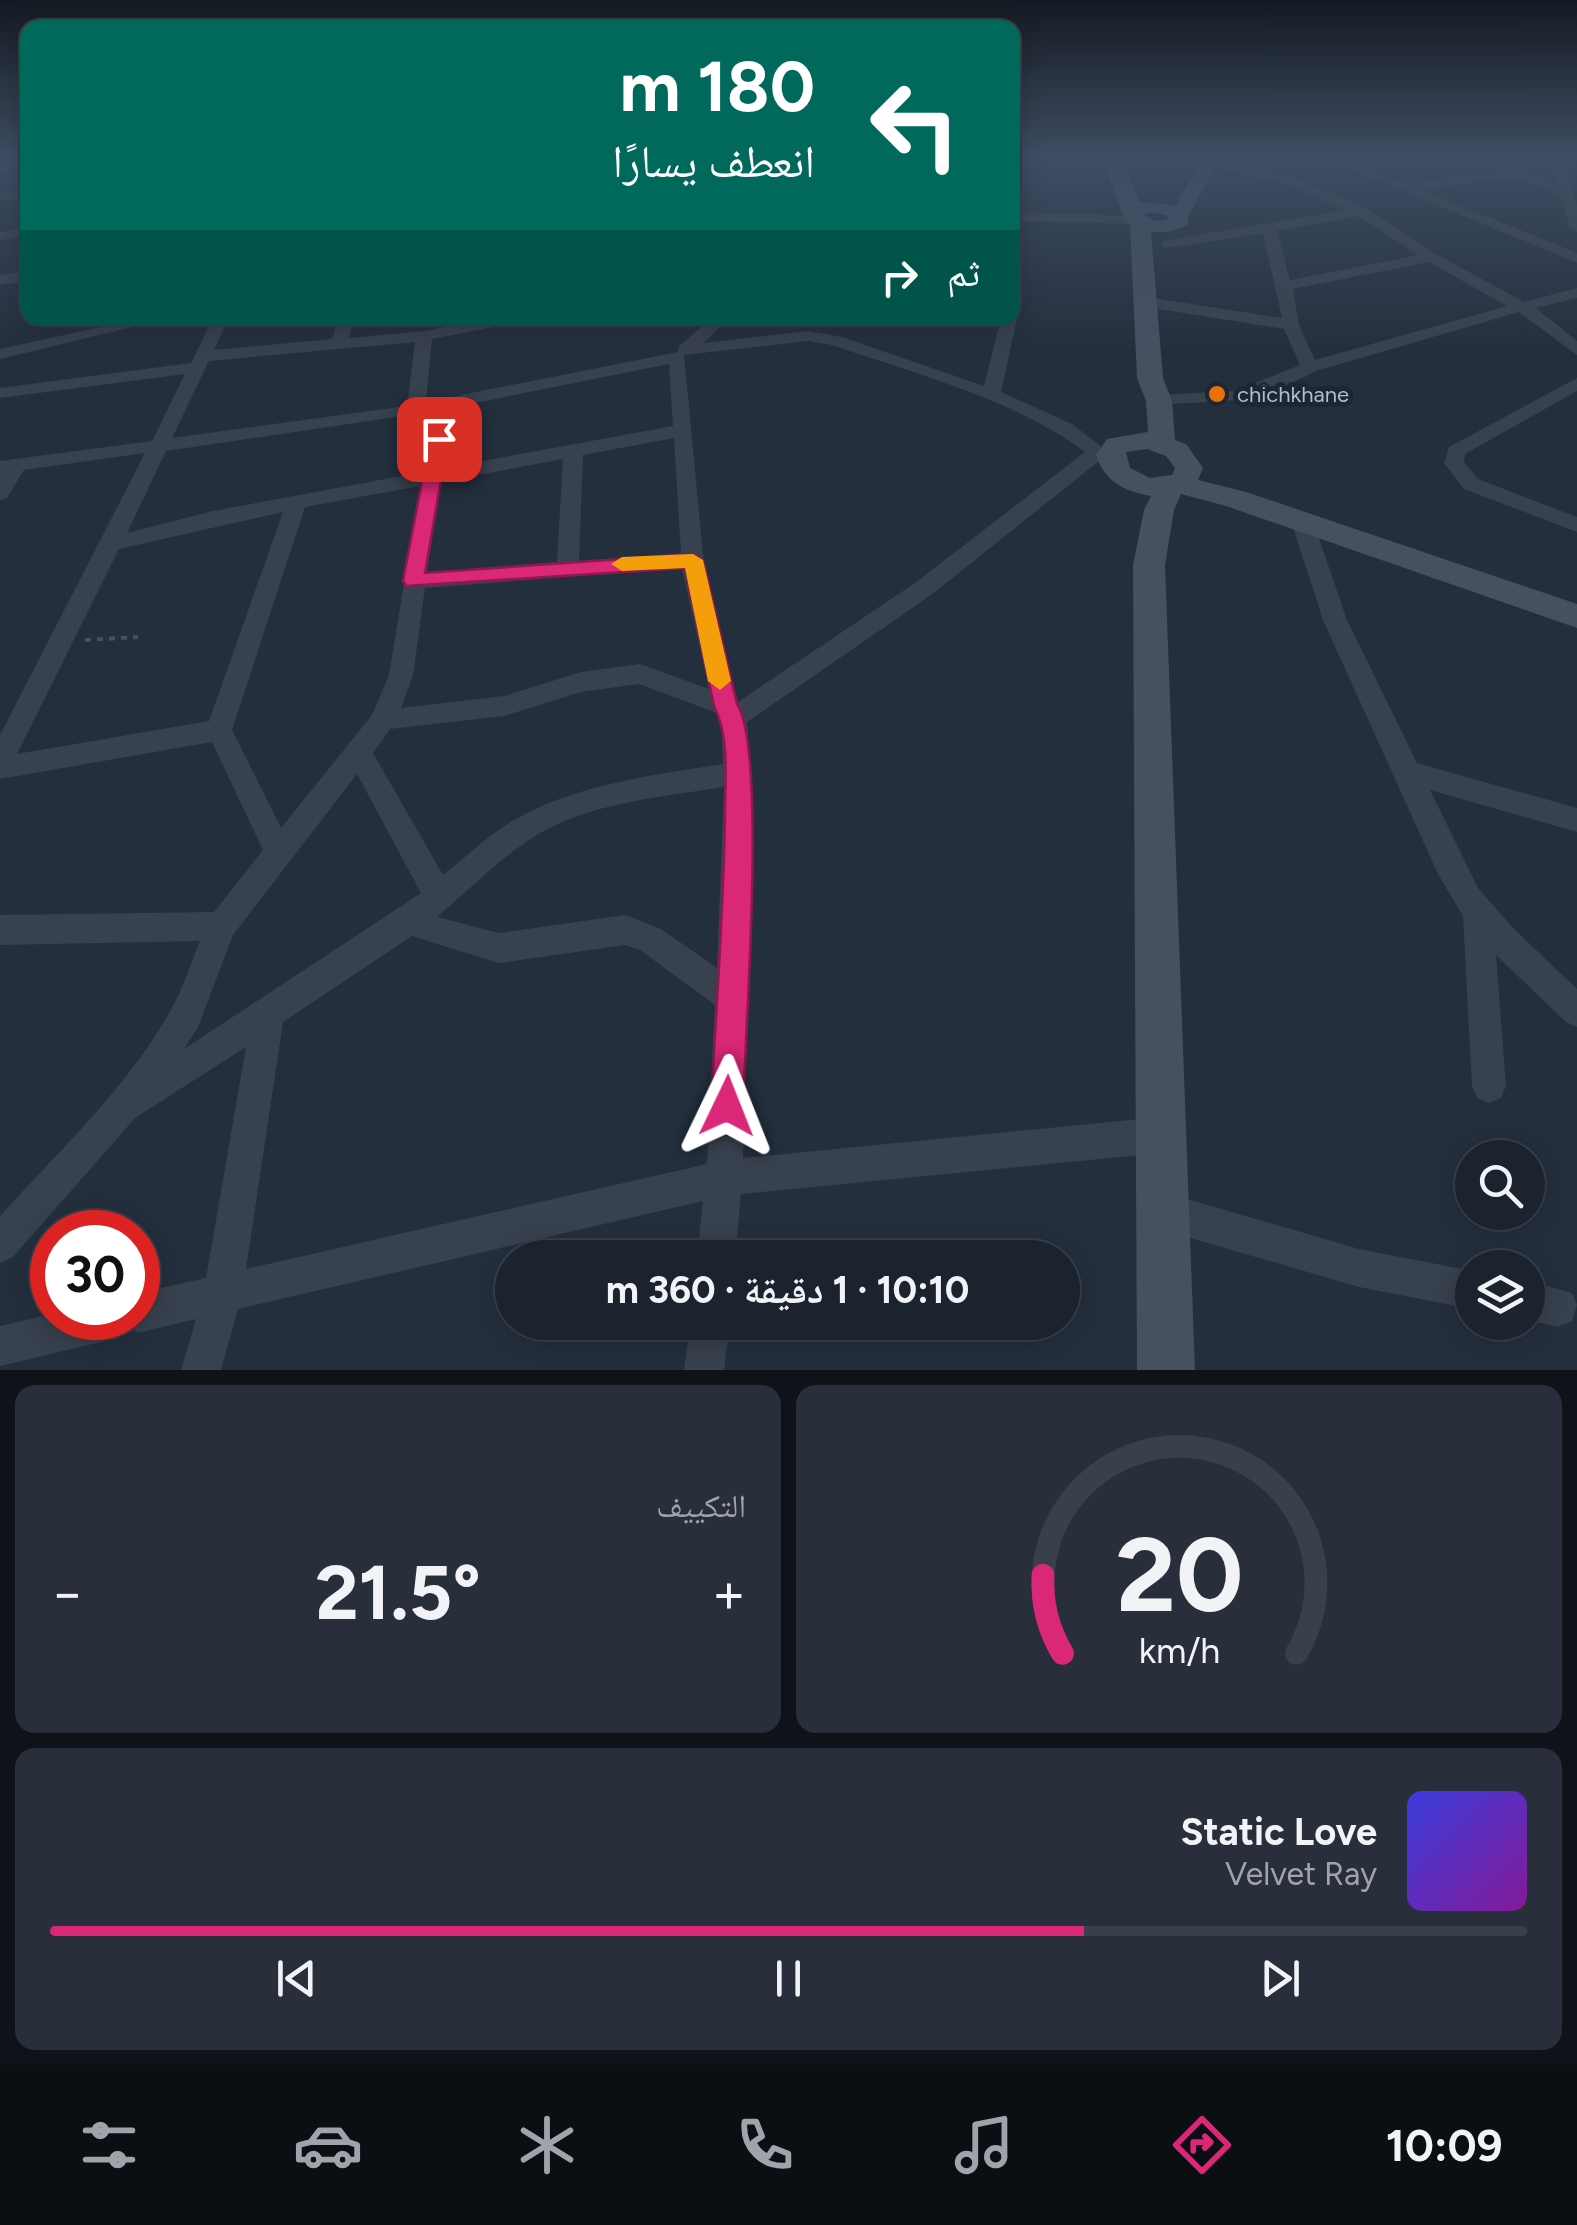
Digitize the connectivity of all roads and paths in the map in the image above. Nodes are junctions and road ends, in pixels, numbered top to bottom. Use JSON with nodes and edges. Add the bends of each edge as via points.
{"nodes":[{"id":1,"x":1144,"y":222,"type":"edge"},
{"id":2,"x":1162,"y":222,"type":"edge"},
{"id":3,"x":1177,"y":222,"type":"edge"},
{"id":4,"x":1302,"y":222,"type":"edge"},
{"id":5,"x":1377,"y":222,"type":"edge"},
{"id":6,"x":1487,"y":222,"type":"edge"},
{"id":7,"x":1174,"y":228,"type":"junction"},
{"id":8,"x":1269,"y":228,"type":"junction"},
{"id":9,"x":1431,"y":258,"type":"junction"},
{"id":10,"x":1577,"y":258,"type":"edge"},
{"id":11,"x":1284,"y":284,"type":"junction"},
{"id":12,"x":1577,"y":293,"type":"edge"},
{"id":13,"x":1145,"y":295,"type":"junction"},
{"id":14,"x":1520,"y":306,"type":"junction"},
{"id":15,"x":130,"y":325,"type":"edge"},
{"id":16,"x":218,"y":325,"type":"edge"},
{"id":17,"x":344,"y":325,"type":"edge"},
{"id":18,"x":479,"y":325,"type":"edge"},
{"id":19,"x":708,"y":325,"type":"edge"},
{"id":20,"x":1007,"y":325,"type":"edge"},
{"id":21,"x":1291,"y":325,"type":"junction"},
{"id":22,"x":424,"y":336,"type":"junction"},
{"id":23,"x":339,"y":344,"type":"junction"},
{"id":24,"x":1577,"y":350,"type":"edge"},
{"id":25,"x":681,"y":353,"type":"junction"},
{"id":26,"x":0,"y":354,"type":"edge"},
{"id":27,"x":199,"y":362,"type":"junction"},
{"id":28,"x":1310,"y":367,"type":"junction"},
{"id":29,"x":1577,"y":384,"type":"edge"},
{"id":30,"x":0,"y":392,"type":"edge"},
{"id":31,"x":991,"y":394,"type":"junction"},
{"id":32,"x":447,"y":402,"type":"junction"},
{"id":33,"x":416,"y":408,"type":"junction"},
{"id":34,"x":683,"y":430,"type":"junction"},
{"id":35,"x":1127,"y":432,"type":"junction"},
{"id":36,"x":1162,"y":443,"type":"junction"},
{"id":37,"x":159,"y":446,"type":"junction"},
{"id":38,"x":573,"y":450,"type":"junction"},
{"id":39,"x":8,"y":466,"type":"edge"},
{"id":40,"x":431,"y":476,"type":"junction"},
{"id":41,"x":1179,"y":478,"type":"junction"},
{"id":42,"x":0,"y":493,"type":"edge"},
{"id":43,"x":296,"y":504,"type":"junction"},
{"id":44,"x":1288,"y":517,"type":"junction"},
{"id":45,"x":1575,"y":523,"type":"edge"},
{"id":46,"x":112,"y":544,"type":"junction"},
{"id":47,"x":693,"y":560,"type":"junction"},
{"id":48,"x":1149,"y":565,"type":"junction"},
{"id":49,"x":568,"y":568,"type":"junction"},
{"id":50,"x":414,"y":581,"type":"junction"},
{"id":51,"x":1577,"y":616,"type":"edge"},
{"id":52,"x":138,"y":637,"type":"dead end"},
{"id":53,"x":61,"y":642,"type":"junction"},
{"id":54,"x":730,"y":712,"type":"junction"},
{"id":55,"x":383,"y":720,"type":"junction"},
{"id":56,"x":220,"y":730,"type":"junction"},
{"id":57,"x":358,"y":751,"type":"junction"},
{"id":58,"x":0,"y":764,"type":"edge"},
{"id":59,"x":1408,"y":772,"type":"junction"},
{"id":60,"x":738,"y":773,"type":"junction"},
{"id":61,"x":1577,"y":820,"type":"edge"},
{"id":62,"x":278,"y":852,"type":"junction"},
{"id":63,"x":439,"y":897,"type":"junction"},
{"id":64,"x":1478,"y":911,"type":"junction"},
{"id":65,"x":410,"y":921,"type":"junction"},
{"id":66,"x":221,"y":926,"type":"junction"},
{"id":67,"x":0,"y":930,"type":"edge"},
{"id":68,"x":732,"y":997,"type":"junction"},
{"id":69,"x":1577,"y":1011,"type":"edge"},
{"id":70,"x":268,"y":1014,"type":"junction"},
{"id":71,"x":1489,"y":1086,"type":"dead end"},
{"id":72,"x":118,"y":1112,"type":"junction"},
{"id":73,"x":1161,"y":1135,"type":"junction"},
{"id":74,"x":724,"y":1178,"type":"junction"},
{"id":75,"x":1162,"y":1212,"type":"junction"},
{"id":76,"x":718,"y":1240,"type":"edge"},
{"id":77,"x":0,"y":1244,"type":"edge"},
{"id":78,"x":1455,"y":1287,"type":"edge"},
{"id":79,"x":223,"y":1294,"type":"junction"},
{"id":80,"x":160,"y":1308,"type":"edge"},
{"id":81,"x":30,"y":1339,"type":"edge"},
{"id":82,"x":708,"y":1340,"type":"edge"},
{"id":83,"x":0,"y":1346,"type":"edge"},
{"id":84,"x":201,"y":1370,"type":"edge"},
{"id":85,"x":704,"y":1370,"type":"edge"},
{"id":86,"x":1166,"y":1370,"type":"edge"}],
"edges":[{"from":1,"to":13,"type":"main road"},
{"from":2,"to":7,"type":"main road"},
{"from":3,"to":7,"type":"main road"},
{"from":4,"to":8,"type":"street"},
{"from":5,"to":9,"type":"street"},
{"from":6,"to":10,"type":"street"},
{"from":7,"to":8,"type":"street"},
{"from":7,"to":13,"type":"main road"},
{"from":8,"to":11,"type":"street"},
{"from":9,"to":11,"type":"street"},
{"from":9,"to":14,"type":"street"},
{"from":11,"to":21,"type":"street"},
{"from":12,"to":14,"type":"street"},
{"from":13,"to":21,"type":"street"},
{"from":13,"to":35,"type":"main road"},
{"from":14,"to":24,"type":"street"},
{"from":14,"to":28,"type":"street"},
{"from":15,"to":26,"type":"street"},
{"from":16,"to":27,"type":"street"},
{"from":17,"to":23,"type":"street"},
{"from":18,"to":22,"type":"street"},
{"from":19,"to":25,"type":"street"},
{"from":20,"to":31,"type":"street"},
{"from":21,"to":28,"type":"street"},
{"from":22,"to":23,"type":"street"},
{"from":22,"to":33,"type":"street"},
{"from":23,"to":27,"type":"street"},
{"from":25,"to":31,"type":"street","via":[[825,338]]},
{"from":25,"to":32,"type":"street"},
{"from":25,"to":34,"type":"street"},
{"from":27,"to":30,"type":"street"},
{"from":27,"to":37,"type":"street"},
{"from":28,"to":35,"type":"street"},
{"from":29,"to":45,"type":"street","via":[[1542,409],[1470,442],[1456,451],[1454,463],[1471,484]]},
{"from":31,"to":35,"type":"street","via":[[1065,428]]},
{"from":32,"to":33,"type":"street"},
{"from":32,"to":40,"type":"street"},
{"from":33,"to":37,"type":"street"},
{"from":34,"to":38,"type":"street"},
{"from":34,"to":47,"type":"street"},
{"from":35,"to":36,"type":"main road"},
{"from":35,"to":36,"type":"main road"},
{"from":35,"to":41,"type":"main road","via":[[1150,487]]},
{"from":35,"to":48,"type":"main road"},
{"from":35,"to":54,"type":"street","via":[[923,590]]},
{"from":36,"to":41,"type":"main road"},
{"from":37,"to":39,"type":"street"},
{"from":37,"to":46,"type":"street"},
{"from":38,"to":40,"type":"street"},
{"from":38,"to":49,"type":"street"},
{"from":39,"to":42,"type":"street"},
{"from":40,"to":43,"type":"street"},
{"from":40,"to":50,"type":"street"},
{"from":41,"to":44,"type":"main road"},
{"from":41,"to":48,"type":"main road","via":[[1159,510]]},
{"from":43,"to":46,"type":"street"},
{"from":43,"to":56,"type":"street"},
{"from":44,"to":51,"type":"main road"},
{"from":44,"to":59,"type":"street"},
{"from":46,"to":53,"type":"street"},
{"from":47,"to":49,"type":"street"},
{"from":47,"to":54,"type":"street"},
{"from":48,"to":73,"type":"main road"},
{"from":49,"to":50,"type":"street"},
{"from":50,"to":55,"type":"street","via":[[401,675]]},
{"from":52,"to":53,"type":"path"},
{"from":53,"to":58,"type":"street"},
{"from":54,"to":55,"type":"street","via":[[640,674],[580,682],[504,706]]},
{"from":54,"to":60,"type":"street"},
{"from":55,"to":57,"type":"street"},
{"from":56,"to":58,"type":"street"},
{"from":56,"to":62,"type":"street"},
{"from":57,"to":62,"type":"street"},
{"from":57,"to":63,"type":"street"},
{"from":59,"to":61,"type":"street"},
{"from":59,"to":64,"type":"street"},
{"from":60,"to":63,"type":"street","via":[[633,790],[550,815],[521,830]]},
{"from":60,"to":68,"type":"street"},
{"from":62,"to":66,"type":"street"},
{"from":63,"to":65,"type":"street"},
{"from":64,"to":69,"type":"street"},
{"from":64,"to":71,"type":"street"},
{"from":65,"to":68,"type":"street","via":[[500,948],[625,930]]},
{"from":65,"to":70,"type":"street"},
{"from":66,"to":67,"type":"street"},
{"from":66,"to":72,"type":"street","via":[[186,1016]]},
{"from":68,"to":74,"type":"street"},
{"from":70,"to":72,"type":"street"},
{"from":70,"to":79,"type":"street"},
{"from":72,"to":77,"type":"street"},
{"from":73,"to":74,"type":"street"},
{"from":73,"to":75,"type":"main road"},
{"from":74,"to":76,"type":"street"},
{"from":74,"to":79,"type":"street"},
{"from":75,"to":78,"type":"street","via":[[1359,1268]]},
{"from":75,"to":86,"type":"main road"},
{"from":79,"to":80,"type":"street"},
{"from":79,"to":84,"type":"street"},
{"from":81,"to":83,"type":"street"},
{"from":82,"to":85,"type":"street"}]}
